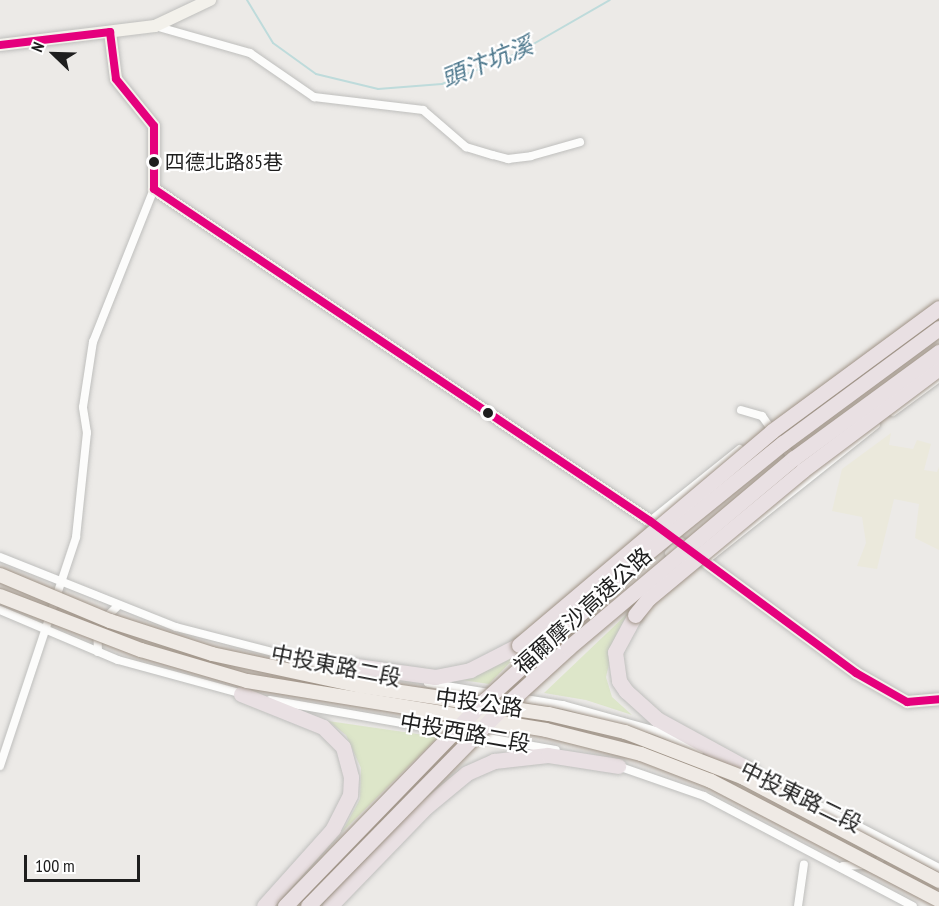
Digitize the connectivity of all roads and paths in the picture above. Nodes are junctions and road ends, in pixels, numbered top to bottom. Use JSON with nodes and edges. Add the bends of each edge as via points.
{"nodes":[{"id":1,"x":210,"y":0,"type":"edge"},
{"id":2,"x":155,"y":26,"type":"junction"},
{"id":3,"x":110,"y":32,"type":"junction"},
{"id":4,"x":0,"y":45,"type":"edge"},
{"id":5,"x":580,"y":142,"type":"dead end"},
{"id":6,"x":154,"y":189,"type":"junction"},
{"id":7,"x":939,"y":303,"type":"edge"},
{"id":8,"x":939,"y":308,"type":"edge"},
{"id":9,"x":939,"y":328,"type":"edge"},
{"id":10,"x":939,"y":352,"type":"edge"},
{"id":11,"x":939,"y":368,"type":"edge"},
{"id":12,"x":939,"y":378,"type":"edge"},
{"id":13,"x":741,"y":410,"type":"dead end"},
{"id":14,"x":767,"y":427,"type":"junction"},
{"id":15,"x":808,"y":478,"type":"junction"},
{"id":16,"x":650,"y":521,"type":"junction"},
{"id":17,"x":680,"y":542,"type":"junction"},
{"id":18,"x":669,"y":553,"type":"dead end"},
{"id":19,"x":0,"y":557,"type":"edge"},
{"id":20,"x":706,"y":561,"type":"junction"},
{"id":21,"x":0,"y":575,"type":"edge"},
{"id":22,"x":61,"y":585,"type":"junction"},
{"id":23,"x":0,"y":596,"type":"edge"},
{"id":24,"x":118,"y":606,"type":"junction"},
{"id":25,"x":0,"y":610,"type":"edge"},
{"id":26,"x":46,"y":632,"type":"junction"},
{"id":27,"x":98,"y":652,"type":"junction"},
{"id":28,"x":336,"y":669,"type":"junction"},
{"id":29,"x":241,"y":694,"type":"junction"},
{"id":30,"x":939,"y":699,"type":"edge"},
{"id":31,"x":0,"y":766,"type":"edge"},
{"id":32,"x":618,"y":766,"type":"junction"},
{"id":33,"x":752,"y":771,"type":"junction"},
{"id":34,"x":886,"y":839,"type":"junction"},
{"id":35,"x":804,"y":864,"type":"dead end"},
{"id":36,"x":840,"y":866,"type":"junction"},
{"id":37,"x":939,"y":868,"type":"edge"},
{"id":38,"x":939,"y":881,"type":"edge"},
{"id":39,"x":939,"y":900,"type":"edge"},
{"id":40,"x":264,"y":906,"type":"edge"},
{"id":41,"x":285,"y":906,"type":"edge"},
{"id":42,"x":308,"y":906,"type":"edge"},
{"id":43,"x":330,"y":906,"type":"edge"},
{"id":44,"x":798,"y":906,"type":"edge"},
{"id":45,"x":913,"y":906,"type":"edge"}],
"edges":[{"from":1,"to":2,"type":"street"},
{"from":2,"to":3,"type":"street"},
{"from":2,"to":5,"type":"street","via":[[250,53],[314,97],[423,110],[466,147],[493,155],[508,159],[531,156]]},
{"from":3,"to":4,"type":"street"},
{"from":3,"to":6,"type":"street","via":[[116,79],[154,126]]},
{"from":6,"to":16,"type":"street"},
{"from":6,"to":22,"type":"street","via":[[93,342],[83,407],[87,433],[76,537]]},
{"from":7,"to":14,"type":"street"},
{"from":8,"to":28,"type":"highway","bridge":true,"via":[[772,430],[519,645],[470,670],[435,677],[349,665]]},
{"from":9,"to":41,"type":"highway","name":"福爾摩沙高速公路","bridge":true,"via":[[783,443],[642,557],[484,701]]},
{"from":10,"to":42,"type":"highway","name":"福爾摩沙高速公路","bridge":true,"via":[[794,458],[568,648],[490,720]]},
{"from":11,"to":33,"type":"highway","bridge":true,"via":[[803,470],[649,598],[615,652],[619,681],[651,715]]},
{"from":12,"to":15,"type":"street"},
{"from":13,"to":14,"type":"street","via":[[762,416]]},
{"from":14,"to":15,"type":"street"},
{"from":14,"to":16,"type":"street"},
{"from":15,"to":20,"type":"street"},
{"from":16,"to":17,"type":"street"},
{"from":17,"to":18,"type":"street"},
{"from":17,"to":20,"type":"street"},
{"from":19,"to":22,"type":"street","name":"中投東路二段"},
{"from":20,"to":30,"type":"street","via":[[856,673],[896,698],[907,702]]},
{"from":21,"to":38,"type":"main road","name":"中投公路","bridge":true,"via":[[110,621],[212,654],[361,686],[549,714],[625,732],[744,778]]},
{"from":22,"to":24,"type":"street","name":"中投東路二段"},
{"from":22,"to":26,"type":"street"},
{"from":23,"to":39,"type":"main road","name":"中投公路","bridge":true,"via":[[141,650],[247,681],[546,730],[641,754],[722,786]]},
{"from":24,"to":27,"type":"street","via":[[97,626]]},
{"from":24,"to":28,"type":"street","name":"中投東路二段","via":[[258,651]]},
{"from":25,"to":26,"type":"street","name":"中投西路二段"},
{"from":26,"to":27,"type":"street","name":"中投西路二段"},
{"from":26,"to":31,"type":"street"},
{"from":27,"to":29,"type":"street","name":"中投西路二段"},
{"from":28,"to":33,"type":"street","name":"中投東路二段","via":[[573,708],[656,731]]},
{"from":29,"to":32,"type":"street","name":"中投西路二段","via":[[541,747]]},
{"from":29,"to":40,"type":"highway","via":[[312,721],[343,747],[351,777],[350,795],[333,829]]},
{"from":32,"to":36,"type":"street","name":"中投西路二段","via":[[704,795]]},
{"from":32,"to":43,"type":"highway","via":[[548,755],[494,761],[467,773],[433,800]]},
{"from":33,"to":34,"type":"street","name":"中投東路二段"},
{"from":34,"to":36,"type":"street","via":[[886,854],[877,864]]},
{"from":34,"to":37,"type":"street","name":"中投東路二段"},
{"from":35,"to":44,"type":"street"},
{"from":36,"to":45,"type":"street","name":"中投西路二段"}]}
